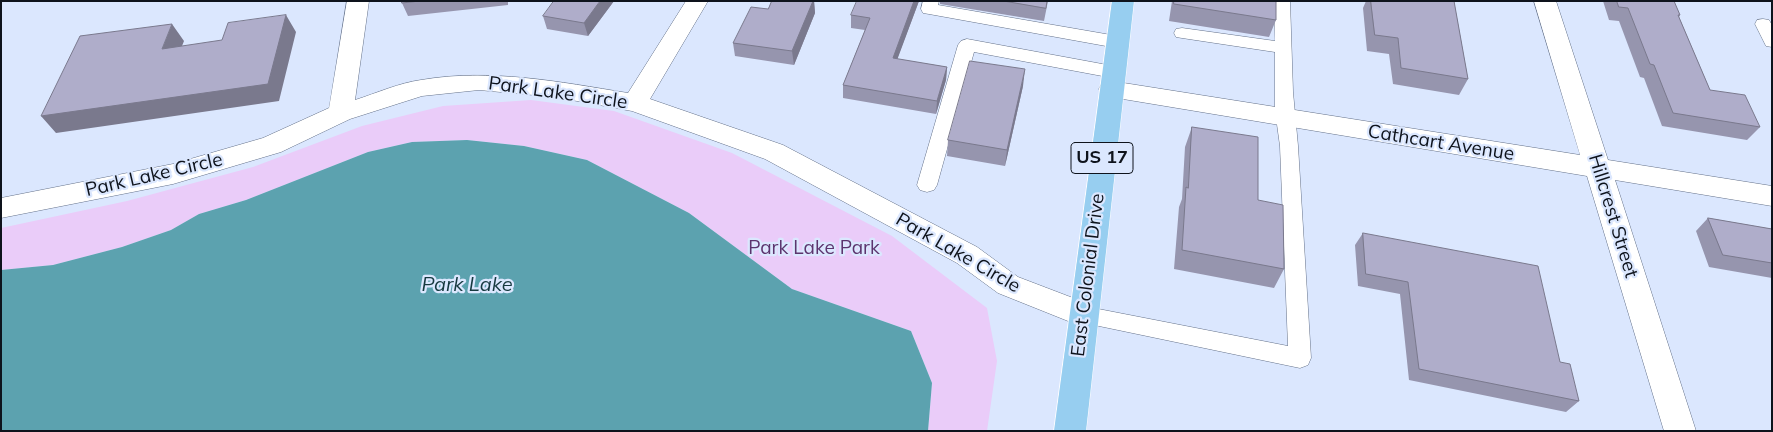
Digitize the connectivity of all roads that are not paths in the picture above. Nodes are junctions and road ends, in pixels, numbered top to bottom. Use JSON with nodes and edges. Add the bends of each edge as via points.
{"nodes":[{"id":1,"x":358,"y":1,"type":"edge"},
{"id":2,"x":697,"y":1,"type":"edge"},
{"id":3,"x":1122,"y":1,"type":"edge"},
{"id":4,"x":1282,"y":1,"type":"edge"},
{"id":5,"x":1545,"y":1,"type":"edge"},
{"id":6,"x":930,"y":5,"type":"edge"},
{"id":7,"x":1763,"y":24,"type":"dead end"},
{"id":8,"x":1182,"y":33,"type":"dead end"},
{"id":9,"x":1117,"y":42,"type":"junction"},
{"id":10,"x":1772,"y":42,"type":"edge"},
{"id":11,"x":1284,"y":48,"type":"junction"},
{"id":12,"x":1112,"y":81,"type":"junction"},
{"id":13,"x":634,"y":103,"type":"junction"},
{"id":14,"x":341,"y":113,"type":"junction"},
{"id":15,"x":1284,"y":118,"type":"junction"},
{"id":16,"x":1599,"y":169,"type":"junction"},
{"id":17,"x":927,"y":185,"type":"dead end"},
{"id":18,"x":1772,"y":196,"type":"edge"},
{"id":19,"x":1,"y":208,"type":"edge"},
{"id":20,"x":1083,"y":315,"type":"junction"},
{"id":21,"x":1070,"y":431,"type":"edge"},
{"id":22,"x":1680,"y":431,"type":"edge"}],
"edges":[{"from":1,"to":14,"type":"street"},
{"from":2,"to":13,"type":"street"},
{"from":3,"to":9,"type":"highway","name":"East Colonial Drive","number":"US 17"},
{"from":4,"to":11,"type":"lane"},
{"from":5,"to":16,"type":"street","name":"Hillcrest Street"},
{"from":6,"to":9,"type":"lane"},
{"from":7,"to":10,"type":"lane"},
{"from":8,"to":11,"type":"lane"},
{"from":9,"to":12,"type":"highway","name":"East Colonial Drive","number":"US 17"},
{"from":11,"to":15,"type":"lane"},
{"from":12,"to":15,"type":"street","name":"Cathcart Avenue"},
{"from":12,"to":17,"type":"lane","via":[[967,45]]},
{"from":12,"to":20,"type":"highway","name":"East Colonial Drive","number":"US 17"},
{"from":13,"to":14,"type":"street","name":"Park Lake Circle","via":[[555,89],[479,82],[420,88]]},
{"from":13,"to":20,"type":"street","name":"Park Lake Circle","via":[[774,152],[967,254],[1008,285]]},
{"from":14,"to":19,"type":"street","name":"Park Lake Circle","via":[[272,145],[173,174]]},
{"from":15,"to":16,"type":"street","name":"Cathcart Avenue"},
{"from":15,"to":20,"type":"lane","via":[[1290,146],[1300,358]]},
{"from":16,"to":18,"type":"street","name":"Cathcart Avenue"},
{"from":16,"to":22,"type":"street","name":"Hillcrest Street"},
{"from":20,"to":21,"type":"highway","name":"East Colonial Drive","number":"US 17"}]}
